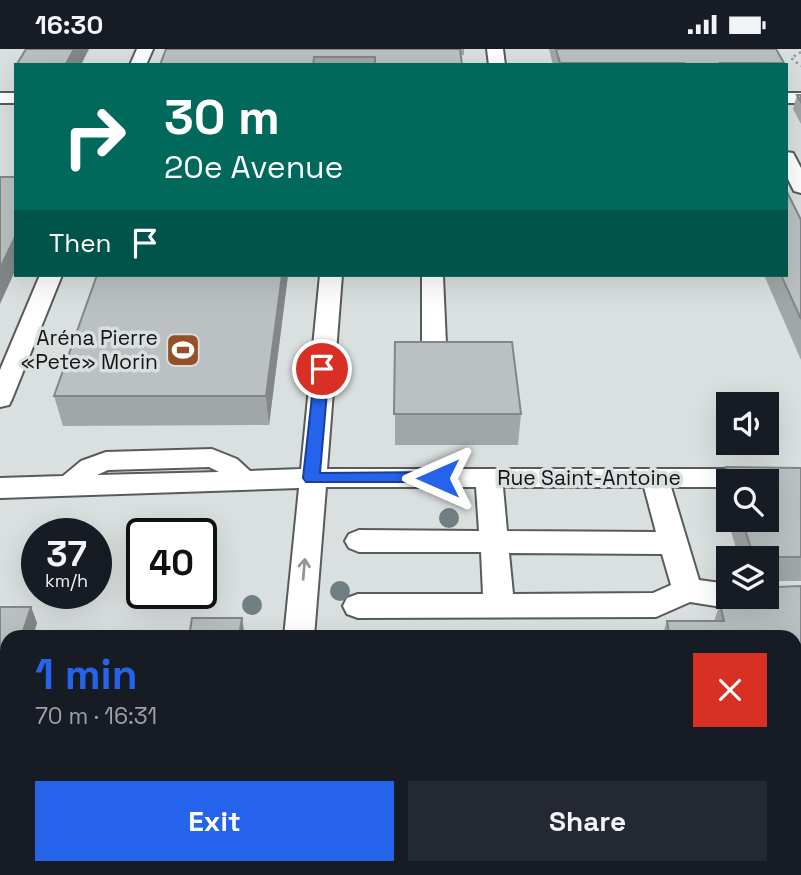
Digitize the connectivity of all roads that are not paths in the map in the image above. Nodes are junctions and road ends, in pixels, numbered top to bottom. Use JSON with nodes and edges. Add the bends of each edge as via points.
{"nodes":[{"id":1,"x":788,"y":161,"type":"edge"},
{"id":2,"x":801,"y":187,"type":"edge"},
{"id":3,"x":50,"y":277,"type":"edge"},
{"id":4,"x":331,"y":277,"type":"edge"},
{"id":5,"x":432,"y":277,"type":"edge"},
{"id":6,"x":434,"y":344,"type":"edge"},
{"id":7,"x":0,"y":399,"type":"edge"},
{"id":8,"x":312,"y":478,"type":"junction"},
{"id":9,"x":489,"y":478,"type":"junction"},
{"id":10,"x":655,"y":478,"type":"junction"},
{"id":11,"x":801,"y":478,"type":"edge"},
{"id":12,"x":0,"y":488,"type":"edge"},
{"id":13,"x":359,"y":541,"type":"dead end"},
{"id":14,"x":495,"y":542,"type":"junction"},
{"id":15,"x":673,"y":543,"type":"junction"},
{"id":16,"x":687,"y":590,"type":"junction"},
{"id":17,"x":716,"y":594,"type":"edge"},
{"id":18,"x":499,"y":605,"type":"junction"},
{"id":19,"x":358,"y":606,"type":"dead end"},
{"id":20,"x":300,"y":630,"type":"edge"}],
"edges":[{"from":1,"to":2,"type":"street"},
{"from":3,"to":7,"type":"street"},
{"from":4,"to":8,"type":"street"},
{"from":5,"to":6,"type":"street"},
{"from":8,"to":9,"type":"street","name":"Rue Saint-Antoine"},
{"from":8,"to":12,"type":"street","name":"Rue Saint-Antoine"},
{"from":20,"to":8,"type":"street","one_way":true},
{"from":9,"to":10,"type":"street","name":"Rue Saint-Antoine"},
{"from":9,"to":14,"type":"street"},
{"from":10,"to":11,"type":"street","name":"Rue Saint-Antoine"},
{"from":10,"to":15,"type":"street"},
{"from":13,"to":14,"type":"street"},
{"from":14,"to":15,"type":"street"},
{"from":14,"to":18,"type":"street"},
{"from":15,"to":16,"type":"street"},
{"from":16,"to":17,"type":"street"},
{"from":16,"to":18,"type":"street","via":[[656,605]]},
{"from":18,"to":19,"type":"street"}]}
